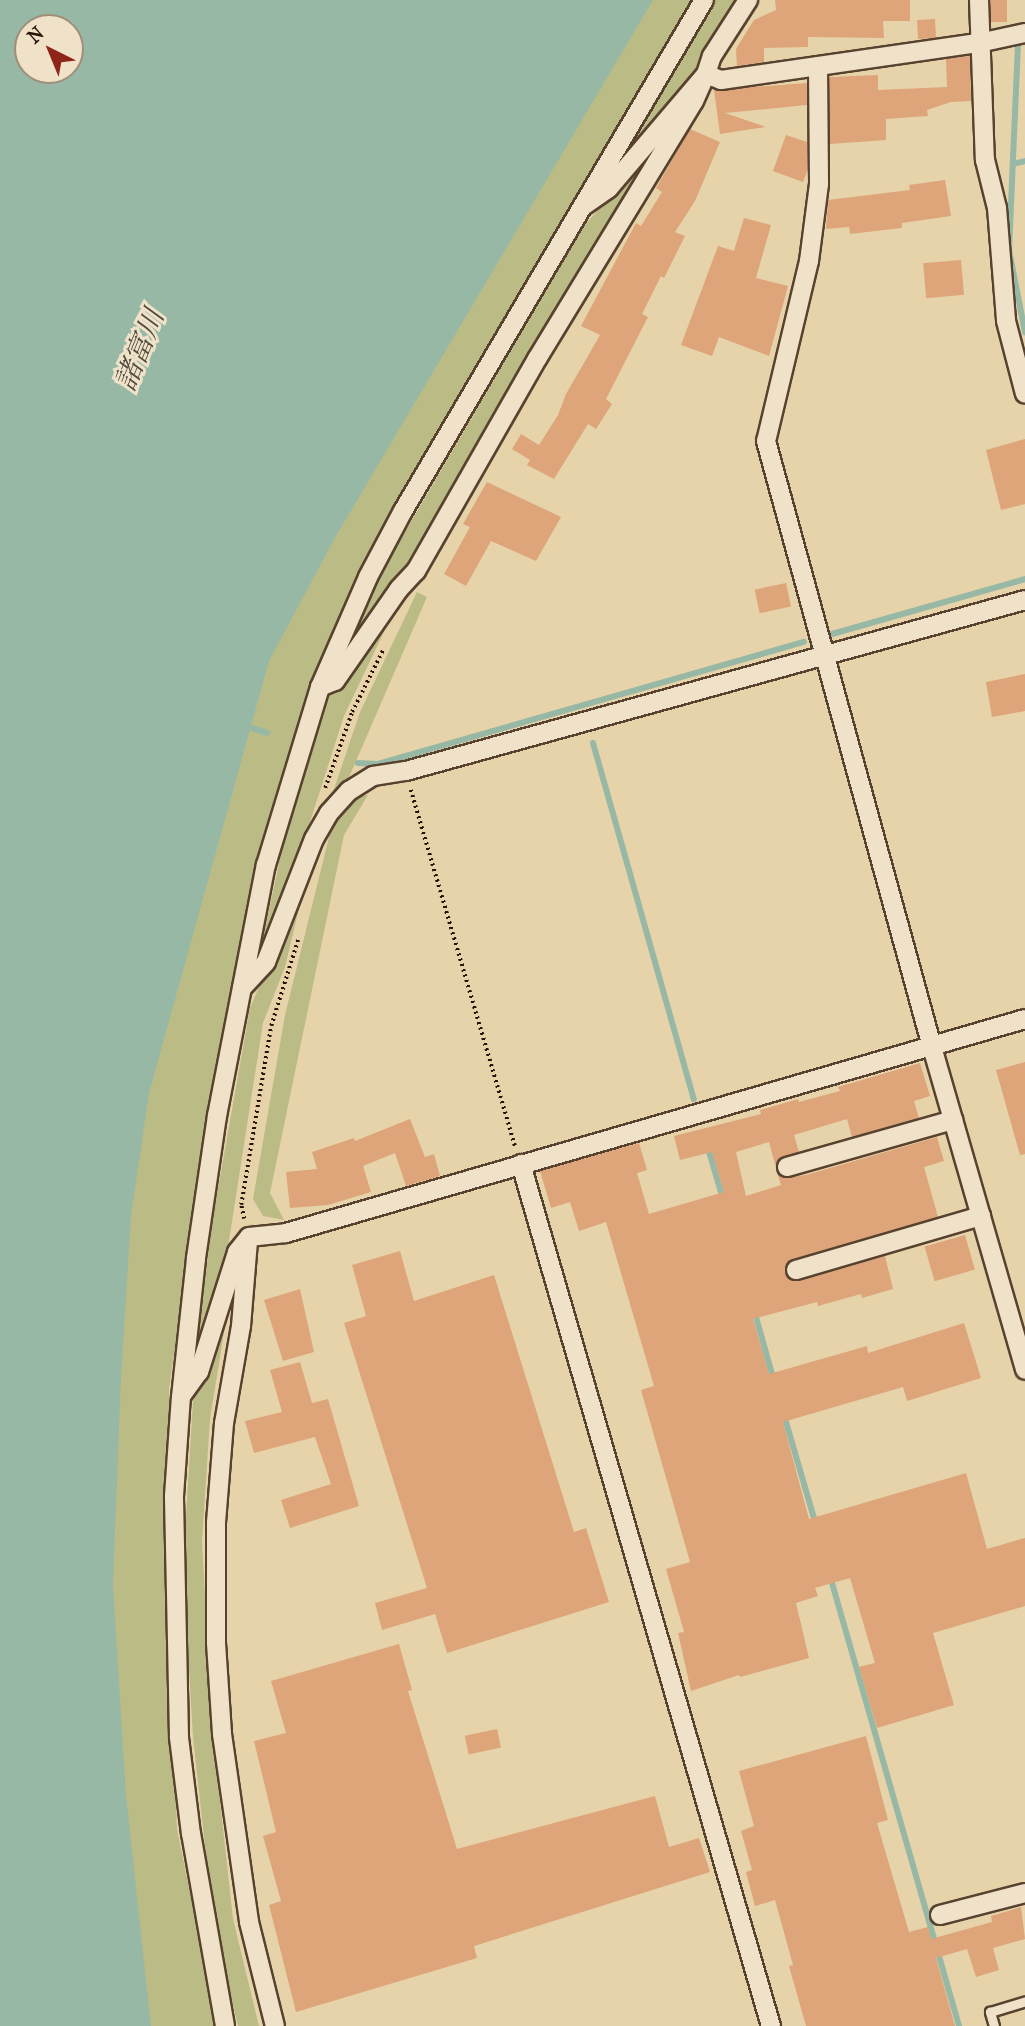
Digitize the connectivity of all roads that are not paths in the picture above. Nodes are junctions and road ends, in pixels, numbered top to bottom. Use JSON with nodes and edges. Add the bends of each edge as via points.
{"nodes":[{"id":1,"x":704,"y":0,"type":"edge"},
{"id":2,"x":748,"y":0,"type":"edge"},
{"id":3,"x":979,"y":0,"type":"edge"},
{"id":4,"x":1025,"y":33,"type":"edge"},
{"id":5,"x":979,"y":43,"type":"junction"},
{"id":6,"x":818,"y":66,"type":"junction"},
{"id":7,"x":706,"y":74,"type":"junction"},
{"id":8,"x":580,"y":209,"type":"junction"},
{"id":9,"x":1025,"y":394,"type":"edge"},
{"id":10,"x":1025,"y":600,"type":"edge"},
{"id":11,"x":823,"y":654,"type":"junction"},
{"id":12,"x":320,"y":687,"type":"junction"},
{"id":13,"x":242,"y":988,"type":"junction"},
{"id":14,"x":1025,"y":1019,"type":"edge"},
{"id":15,"x":932,"y":1047,"type":"junction"},
{"id":16,"x":953,"y":1120,"type":"junction"},
{"id":17,"x":521,"y":1164,"type":"junction"},
{"id":18,"x":787,"y":1167,"type":"dead end"},
{"id":19,"x":981,"y":1216,"type":"junction"},
{"id":20,"x":249,"y":1237,"type":"junction"},
{"id":21,"x":796,"y":1270,"type":"dead end"},
{"id":22,"x":1025,"y":1370,"type":"edge"},
{"id":23,"x":181,"y":1397,"type":"junction"},
{"id":24,"x":1025,"y":1893,"type":"edge"},
{"id":25,"x":940,"y":1915,"type":"dead end"},
{"id":26,"x":1025,"y":2001,"type":"edge"},
{"id":27,"x":225,"y":2026,"type":"edge"},
{"id":28,"x":275,"y":2026,"type":"edge"},
{"id":29,"x":771,"y":2026,"type":"edge"},
{"id":30,"x":995,"y":2026,"type":"edge"}],
"edges":[{"from":1,"to":8,"type":"street"},
{"from":2,"to":7,"type":"street","via":[[712,56]]},
{"from":3,"to":5,"type":"street"},
{"from":4,"to":5,"type":"street"},
{"from":5,"to":6,"type":"street"},
{"from":5,"to":9,"type":"street","via":[[985,160],[998,208],[1006,321]]},
{"from":6,"to":7,"type":"street","via":[[721,80]]},
{"from":6,"to":11,"type":"street","via":[[819,184],[809,261],[766,441]]},
{"from":7,"to":8,"type":"street","via":[[609,188]]},
{"from":7,"to":12,"type":"street","via":[[416,571],[335,681]]},
{"from":8,"to":12,"type":"street","via":[[403,511],[368,577]]},
{"from":10,"to":11,"type":"street"},
{"from":11,"to":13,"type":"street","via":[[405,771],[373,776],[349,791],[329,813],[314,839],[266,962]]},
{"from":11,"to":15,"type":"street"},
{"from":12,"to":13,"type":"street","via":[[266,865]]},
{"from":13,"to":23,"type":"street","via":[[195,1258]]},
{"from":14,"to":15,"type":"street"},
{"from":15,"to":16,"type":"street"},
{"from":15,"to":17,"type":"street"},
{"from":16,"to":18,"type":"street"},
{"from":16,"to":19,"type":"street"},
{"from":17,"to":20,"type":"street","via":[[286,1233]]},
{"from":17,"to":29,"type":"street"},
{"from":19,"to":21,"type":"street"},
{"from":19,"to":22,"type":"street"},
{"from":20,"to":23,"type":"street","via":[[237,1252],[199,1372]]},
{"from":20,"to":28,"type":"street","via":[[241,1326],[224,1423],[216,1523],[216,1643],[222,1734],[249,1922]]},
{"from":23,"to":27,"type":"street","via":[[174,1496],[179,1737],[192,1847]]},
{"from":24,"to":25,"type":"street"},
{"from":26,"to":30,"type":"lane","via":[[990,2011]]}]}
